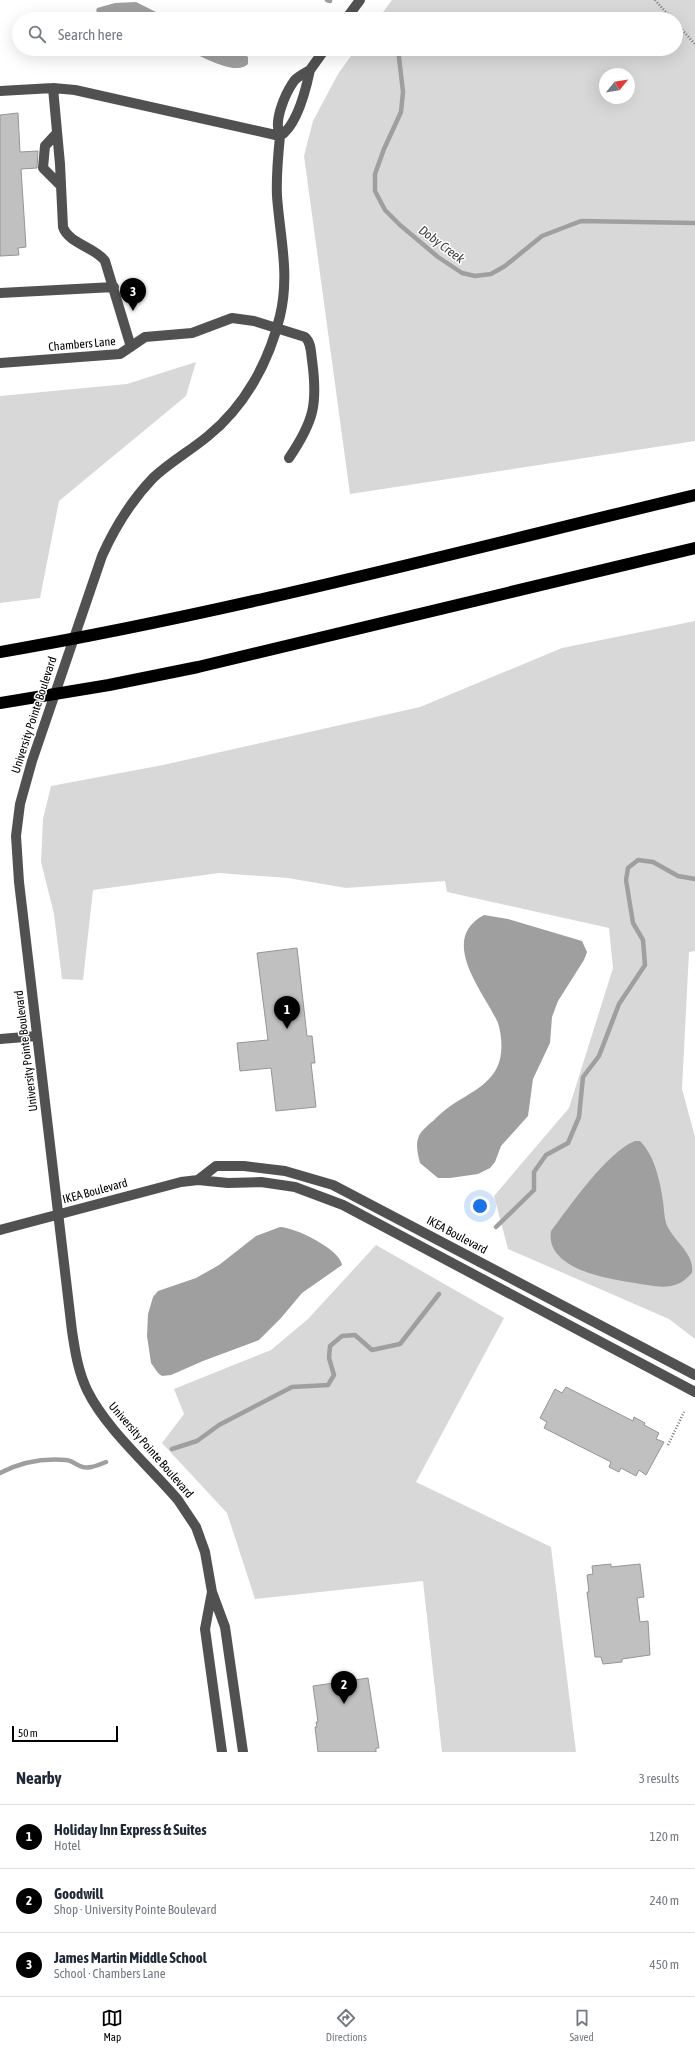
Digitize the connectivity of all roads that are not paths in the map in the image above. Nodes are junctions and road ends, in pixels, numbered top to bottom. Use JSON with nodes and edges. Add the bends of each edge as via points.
{"nodes":[{"id":1,"x":360,"y":0,"type":"edge"},
{"id":2,"x":351,"y":12,"type":"edge"},
{"id":3,"x":319,"y":56,"type":"edge"},
{"id":4,"x":310,"y":70,"type":"junction"},
{"id":5,"x":53,"y":88,"type":"junction"},
{"id":6,"x":0,"y":91,"type":"edge"},
{"id":7,"x":57,"y":133,"type":"junction"},
{"id":8,"x":280,"y":136,"type":"junction"},
{"id":9,"x":61,"y":186,"type":"junction"},
{"id":10,"x":114,"y":287,"type":"junction"},
{"id":11,"x":0,"y":293,"type":"edge"},
{"id":12,"x":277,"y":328,"type":"junction"},
{"id":13,"x":131,"y":348,"type":"junction"},
{"id":14,"x":0,"y":364,"type":"edge"},
{"id":15,"x":289,"y":458,"type":"dead end"},
{"id":16,"x":695,"y":494,"type":"edge"},
{"id":17,"x":695,"y":548,"type":"edge"},
{"id":18,"x":0,"y":652,"type":"edge"},
{"id":19,"x":0,"y":703,"type":"edge"},
{"id":20,"x":37,"y":1036,"type":"junction"},
{"id":21,"x":0,"y":1039,"type":"edge"},
{"id":22,"x":198,"y":1180,"type":"junction"},
{"id":23,"x":58,"y":1214,"type":"junction"},
{"id":24,"x":0,"y":1230,"type":"edge"},
{"id":25,"x":618,"y":1334,"type":"junction"},
{"id":26,"x":611,"y":1347,"type":"junction"},
{"id":27,"x":695,"y":1375,"type":"edge"},
{"id":28,"x":695,"y":1392,"type":"edge"},
{"id":29,"x":212,"y":1592,"type":"junction"},
{"id":30,"x":222,"y":1752,"type":"edge"},
{"id":31,"x":243,"y":1752,"type":"edge"}],
"edges":[{"from":1,"to":2,"type":"street"},
{"from":3,"to":4,"type":"street","name":"University Pointe Boulevard"},
{"from":4,"to":8,"type":"street","name":"University Pointe Boulevard","via":[[295,118]]},
{"from":4,"to":8,"type":"street","name":"University Pointe Boulevard","via":[[297,78],[288,93],[278,122]]},
{"from":5,"to":6,"type":"street"},
{"from":5,"to":7,"type":"street"},
{"from":5,"to":8,"type":"street","via":[[75,90]]},
{"from":7,"to":9,"type":"street"},
{"from":7,"to":9,"type":"street","via":[[45,146],[44,168]]},
{"from":8,"to":12,"type":"street","name":"University Pointe Boulevard","via":[[277,197],[285,267],[283,301]]},
{"from":9,"to":10,"type":"street","via":[[62,222],[65,232],[101,255],[109,268]]},
{"from":10,"to":11,"type":"street"},
{"from":10,"to":13,"type":"street"},
{"from":12,"to":13,"type":"street","name":"Chambers Lane","via":[[243,319],[226,319],[192,333],[145,337]]},
{"from":12,"to":15,"type":"street","name":"Chambers Lane","via":[[307,339],[315,381],[311,418],[305,434]]},
{"from":12,"to":20,"type":"street","name":"University Pointe Boulevard","via":[[262,366],[242,399],[221,424],[164,469],[136,496],[115,529],[95,575],[32,761],[17,823],[16,854]]},
{"from":13,"to":14,"type":"street","name":"Chambers Lane","via":[[120,354]]},
{"from":16,"to":18,"type":"highway","via":[[171,619]]},
{"from":17,"to":19,"type":"highway","via":[[198,667]]},
{"from":20,"to":21,"type":"street"},
{"from":20,"to":23,"type":"street","name":"University Pointe Boulevard"},
{"from":22,"to":23,"type":"street","name":"IKEA Boulevard","via":[[180,1182]]},
{"from":22,"to":25,"type":"street","name":"IKEA Boulevard","via":[[216,1166],[244,1166],[285,1171],[323,1181]]},
{"from":22,"to":26,"type":"street","name":"IKEA Boulevard","via":[[228,1183],[261,1182],[294,1187],[328,1198]]},
{"from":23,"to":24,"type":"street","name":"IKEA Boulevard"},
{"from":23,"to":29,"type":"street","name":"University Pointe Boulevard","via":[[72,1331],[82,1376],[101,1413],[165,1484],[189,1515],[205,1552]]},
{"from":25,"to":26,"type":"street"},
{"from":25,"to":27,"type":"street","name":"IKEA Boulevard"},
{"from":26,"to":28,"type":"street","name":"IKEA Boulevard"},
{"from":29,"to":30,"type":"street","name":"University Pointe Boulevard","via":[[205,1629]]},
{"from":29,"to":31,"type":"street","name":"University Pointe Boulevard","via":[[225,1627]]}]}
